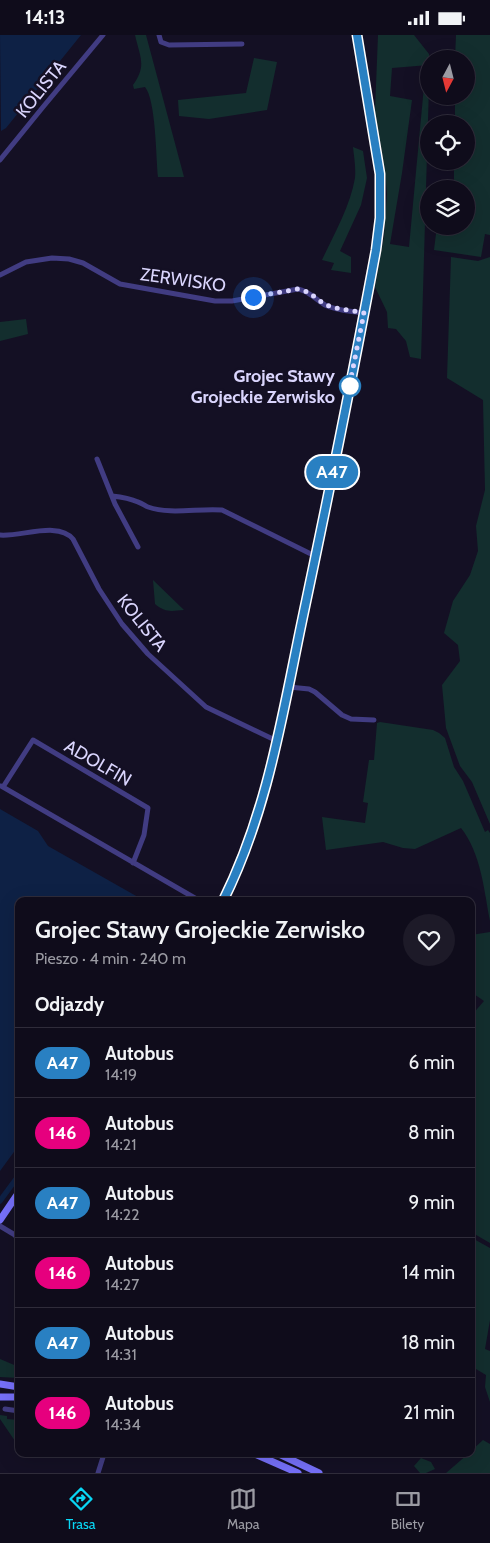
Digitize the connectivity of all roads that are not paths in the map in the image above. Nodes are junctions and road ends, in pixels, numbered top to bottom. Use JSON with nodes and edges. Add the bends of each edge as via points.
{"nodes":[{"id":1,"x":103,"y":35,"type":"edge"},
{"id":2,"x":159,"y":35,"type":"edge"},
{"id":3,"x":357,"y":35,"type":"edge"},
{"id":4,"x":242,"y":44,"type":"dead end"},
{"id":5,"x":0,"y":160,"type":"edge"},
{"id":6,"x":0,"y":275,"type":"edge"},
{"id":7,"x":364,"y":313,"type":"junction"},
{"id":8,"x":97,"y":459,"type":"dead end"},
{"id":9,"x":112,"y":496,"type":"junction"},
{"id":10,"x":0,"y":535,"type":"edge"},
{"id":11,"x":138,"y":547,"type":"dead end"},
{"id":12,"x":316,"y":556,"type":"junction"},
{"id":13,"x":288,"y":687,"type":"junction"},
{"id":14,"x":374,"y":720,"type":"dead end"},
{"id":15,"x":277,"y":741,"type":"junction"},
{"id":16,"x":1,"y":786,"type":"edge"},
{"id":17,"x":133,"y":863,"type":"junction"},
{"id":18,"x":193,"y":897,"type":"edge"},
{"id":19,"x":225,"y":897,"type":"edge"},
{"id":20,"x":15,"y":1198,"type":"edge"},
{"id":21,"x":0,"y":1220,"type":"edge"},
{"id":22,"x":0,"y":1226,"type":"edge"},
{"id":23,"x":15,"y":1235,"type":"edge"},
{"id":24,"x":0,"y":1384,"type":"edge"},
{"id":25,"x":15,"y":1386,"type":"edge"},
{"id":26,"x":0,"y":1397,"type":"edge"},
{"id":27,"x":15,"y":1397,"type":"edge"},
{"id":28,"x":5,"y":1409,"type":"dead end"},
{"id":29,"x":15,"y":1410,"type":"edge"},
{"id":30,"x":103,"y":1457,"type":"edge"},
{"id":31,"x":262,"y":1457,"type":"edge"},
{"id":32,"x":284,"y":1457,"type":"edge"},
{"id":33,"x":98,"y":1473,"type":"edge"},
{"id":34,"x":298,"y":1473,"type":"edge"},
{"id":35,"x":318,"y":1473,"type":"edge"}],
"edges":[{"from":1,"to":5,"type":"street","name":"KOLISTA"},
{"from":2,"to":4,"type":"street","via":[[162,42],[169,45]]},
{"from":3,"to":7,"type":"main road","via":[[380,182],[379,228]]},
{"from":6,"to":7,"type":"street","name":"ZERWISKO","via":[[32,260],[60,258],[87,265],[120,284],[196,298],[229,301],[298,289],[331,307]]},
{"from":7,"to":12,"type":"main road"},
{"from":8,"to":9,"type":"street"},
{"from":9,"to":11,"type":"street"},
{"from":9,"to":12,"type":"street","via":[[165,510],[222,510]]},
{"from":10,"to":15,"type":"street","name":"KOLISTA","via":[[67,533],[122,624],[148,654],[206,707]]},
{"from":12,"to":13,"type":"main road"},
{"from":13,"to":14,"type":"street","via":[[315,692],[351,719]]},
{"from":13,"to":15,"type":"main road"},
{"from":15,"to":19,"type":"main road","via":[[259,812]]},
{"from":16,"to":17,"type":"street","name":"ADOLFIN"},
{"from":16,"to":17,"type":"street","name":"ADOLFIN","via":[[33,740],[148,808],[144,835]]},
{"from":17,"to":18,"type":"street","name":"ADOLFIN"},
{"from":20,"to":21,"type":"main road"},
{"from":22,"to":23,"type":"street"},
{"from":24,"to":25,"type":"main road"},
{"from":26,"to":27,"type":"main road"},
{"from":28,"to":29,"type":"street"},
{"from":30,"to":33,"type":"street"},
{"from":31,"to":34,"type":"main road"},
{"from":32,"to":35,"type":"main road"}]}
